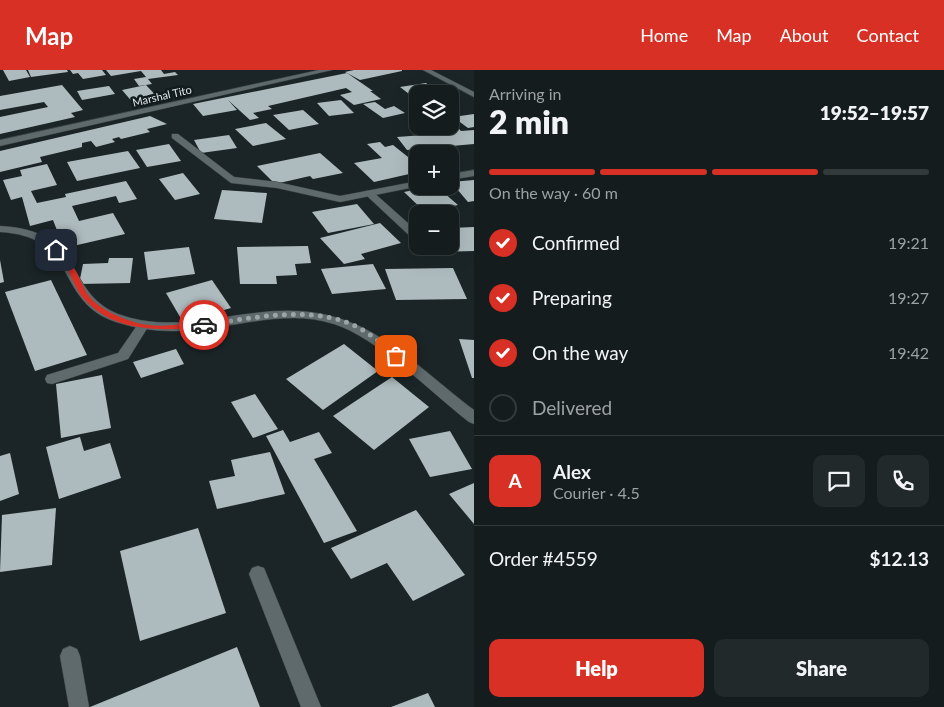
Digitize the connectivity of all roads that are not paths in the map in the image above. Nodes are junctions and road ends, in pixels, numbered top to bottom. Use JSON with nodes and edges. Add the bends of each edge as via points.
{"nodes":[{"id":1,"x":329,"y":70,"type":"edge"},
{"id":2,"x":426,"y":70,"type":"edge"},
{"id":3,"x":474,"y":96,"type":"edge"},
{"id":4,"x":175,"y":136,"type":"dead end"},
{"id":5,"x":0,"y":143,"type":"edge"},
{"id":6,"x":474,"y":173,"type":"edge"},
{"id":7,"x":459,"y":176,"type":"edge"},
{"id":8,"x":409,"y":186,"type":"edge"},
{"id":9,"x":369,"y":193,"type":"junction"},
{"id":10,"x":0,"y":229,"type":"edge"},
{"id":11,"x":409,"y":230,"type":"edge"},
{"id":12,"x":142,"y":326,"type":"junction"},
{"id":13,"x":52,"y":379,"type":"dead end"},
{"id":14,"x":474,"y":418,"type":"edge"},
{"id":15,"x":258,"y":574,"type":"dead end"},
{"id":16,"x":70,"y":656,"type":"dead end"},
{"id":17,"x":79,"y":707,"type":"edge"},
{"id":18,"x":311,"y":707,"type":"edge"}],
"edges":[{"from":1,"to":5,"type":"street","name":"Marshal Tito"},
{"from":2,"to":3,"type":"street"},
{"from":4,"to":9,"type":"street","via":[[231,180],[276,185],[340,199]]},
{"from":6,"to":7,"type":"street"},
{"from":8,"to":9,"type":"street"},
{"from":9,"to":11,"type":"street"},
{"from":10,"to":12,"type":"street","via":[[24,231],[47,240],[66,261],[86,297],[101,311]]},
{"from":12,"to":13,"type":"street","via":[[123,356]]},
{"from":12,"to":14,"type":"street","via":[[193,326],[280,315],[335,319],[365,331]]},
{"from":15,"to":18,"type":"street"},
{"from":16,"to":17,"type":"street"}]}
